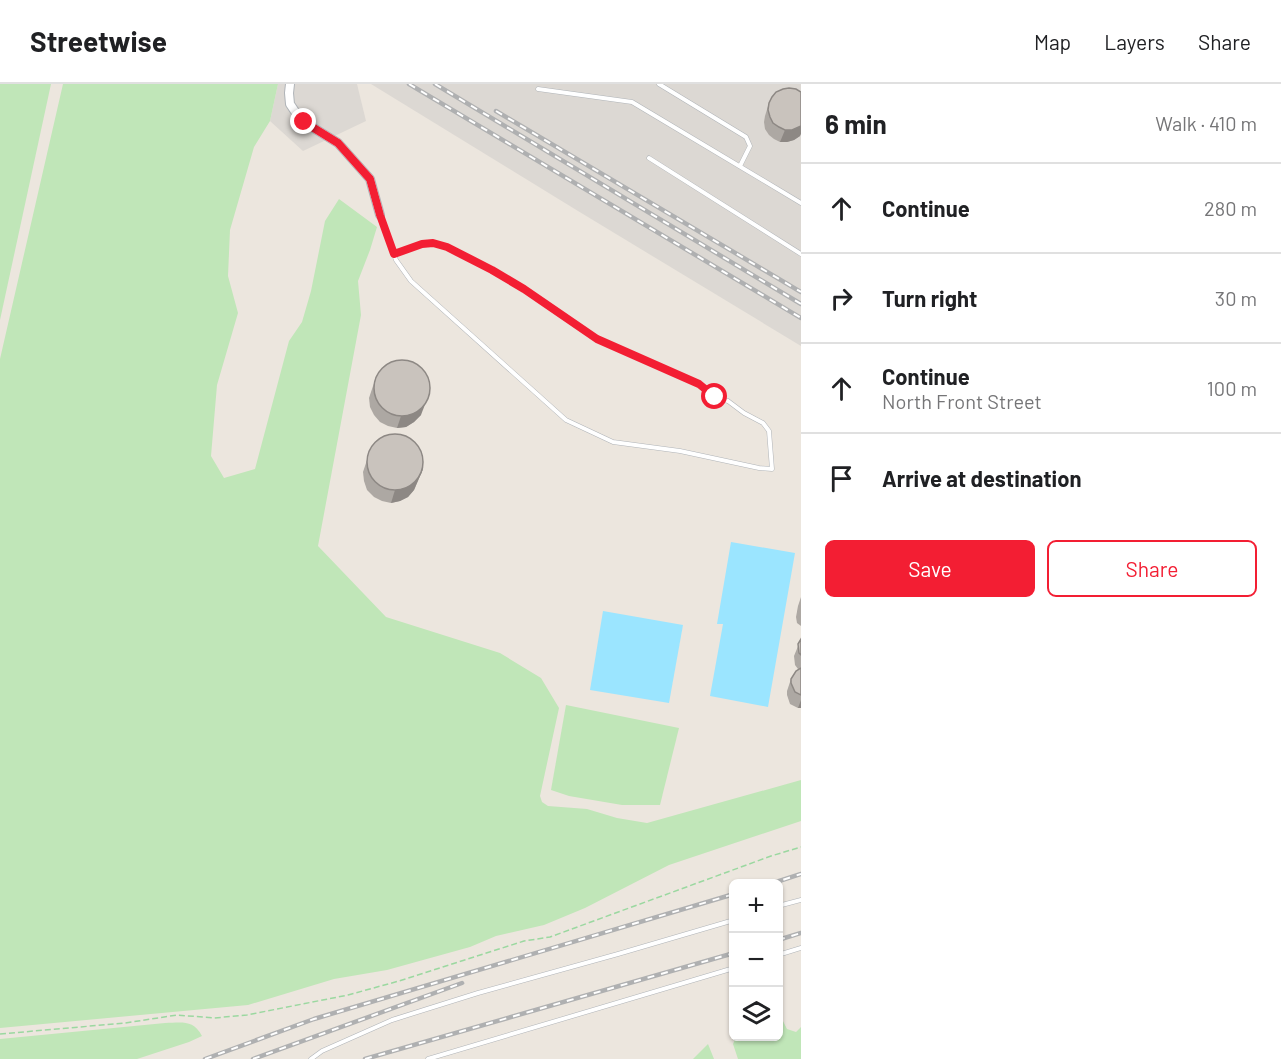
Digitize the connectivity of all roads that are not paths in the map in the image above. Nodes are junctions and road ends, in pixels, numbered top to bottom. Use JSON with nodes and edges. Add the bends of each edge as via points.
{"nodes":[{"id":1,"x":290,"y":84,"type":"edge"},
{"id":2,"x":658,"y":84,"type":"edge"},
{"id":3,"x":538,"y":89,"type":"dead end"},
{"id":4,"x":649,"y":158,"type":"dead end"},
{"id":5,"x":740,"y":166,"type":"junction"},
{"id":6,"x":801,"y":203,"type":"edge"},
{"id":7,"x":380,"y":215,"type":"joint"},
{"id":8,"x":394,"y":254,"type":"junction"},
{"id":9,"x":801,"y":254,"type":"edge"},
{"id":10,"x":801,"y":900,"type":"edge"},
{"id":11,"x":783,"y":905,"type":"edge"},
{"id":12,"x":729,"y":921,"type":"edge"},
{"id":13,"x":801,"y":948,"type":"edge"},
{"id":14,"x":783,"y":953,"type":"edge"},
{"id":15,"x":729,"y":969,"type":"edge"},
{"id":16,"x":311,"y":1059,"type":"edge"},
{"id":17,"x":428,"y":1059,"type":"edge"}],
"edges":[{"from":1,"to":7,"type":"street","via":[[290,104],[296,114],[338,143],[370,179]]},
{"from":2,"to":5,"type":"lane","via":[[746,137],[750,146]]},
{"from":3,"to":5,"type":"lane","via":[[632,102]]},
{"from":4,"to":9,"type":"lane"},
{"from":5,"to":6,"type":"lane"},
{"from":7,"to":8,"type":"lane"},
{"from":8,"to":8,"type":"lane","via":[[422,244],[447,247],[524,289],[597,339],[728,400],[769,431],[772,469],[614,442],[566,420],[411,281]]},
{"from":10,"to":11,"type":"lane"},
{"from":12,"to":16,"type":"lane","via":[[392,1020]]},
{"from":13,"to":14,"type":"lane"},
{"from":15,"to":17,"type":"lane"}]}
